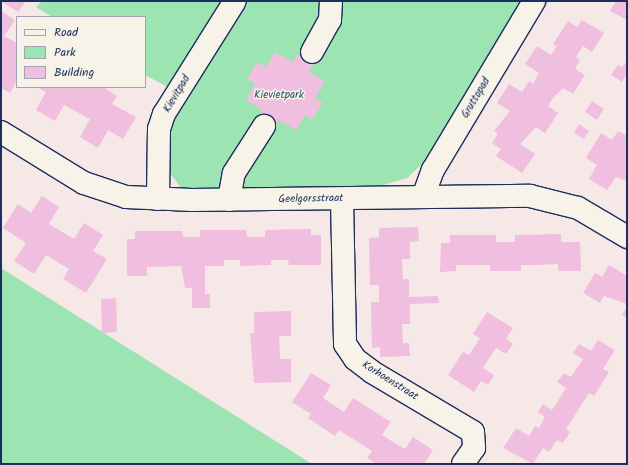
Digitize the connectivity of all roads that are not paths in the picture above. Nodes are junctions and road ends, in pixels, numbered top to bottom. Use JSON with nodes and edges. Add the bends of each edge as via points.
{"nodes":[{"id":1,"x":235,"y":1,"type":"edge"},
{"id":2,"x":331,"y":1,"type":"edge"},
{"id":3,"x":534,"y":1,"type":"edge"},
{"id":4,"x":312,"y":52,"type":"dead end"},
{"id":5,"x":264,"y":126,"type":"dead end"},
{"id":6,"x":1,"y":132,"type":"edge"},
{"id":7,"x":422,"y":197,"type":"junction"},
{"id":8,"x":158,"y":199,"type":"junction"},
{"id":9,"x":342,"y":199,"type":"junction"},
{"id":10,"x":229,"y":200,"type":"junction"},
{"id":11,"x":627,"y":237,"type":"edge"},
{"id":12,"x":463,"y":464,"type":"edge"}],
"edges":[{"from":1,"to":8,"type":"street","name":"Kievitpad","via":[[164,114],[159,129]]},
{"from":2,"to":4,"type":"street","via":[[330,20]]},
{"from":3,"to":7,"type":"street","name":"Gruttopad","via":[[433,170]]},
{"from":5,"to":10,"type":"street","via":[[234,174]]},
{"from":6,"to":8,"type":"street","name":"Geelgorsstraat","via":[[84,183],[126,196]]},
{"from":7,"to":9,"type":"street","name":"Geelgorsstraat"},
{"from":7,"to":11,"type":"street","name":"Geelgorsstraat","via":[[530,196],[578,208]]},
{"from":8,"to":10,"type":"street","name":"Geelgorsstraat"},
{"from":9,"to":10,"type":"street","name":"Geelgorsstraat"},
{"from":9,"to":12,"type":"street","name":"Korhoenstraat","via":[[345,344],[355,359],[372,372],[473,432],[474,448]]}]}
